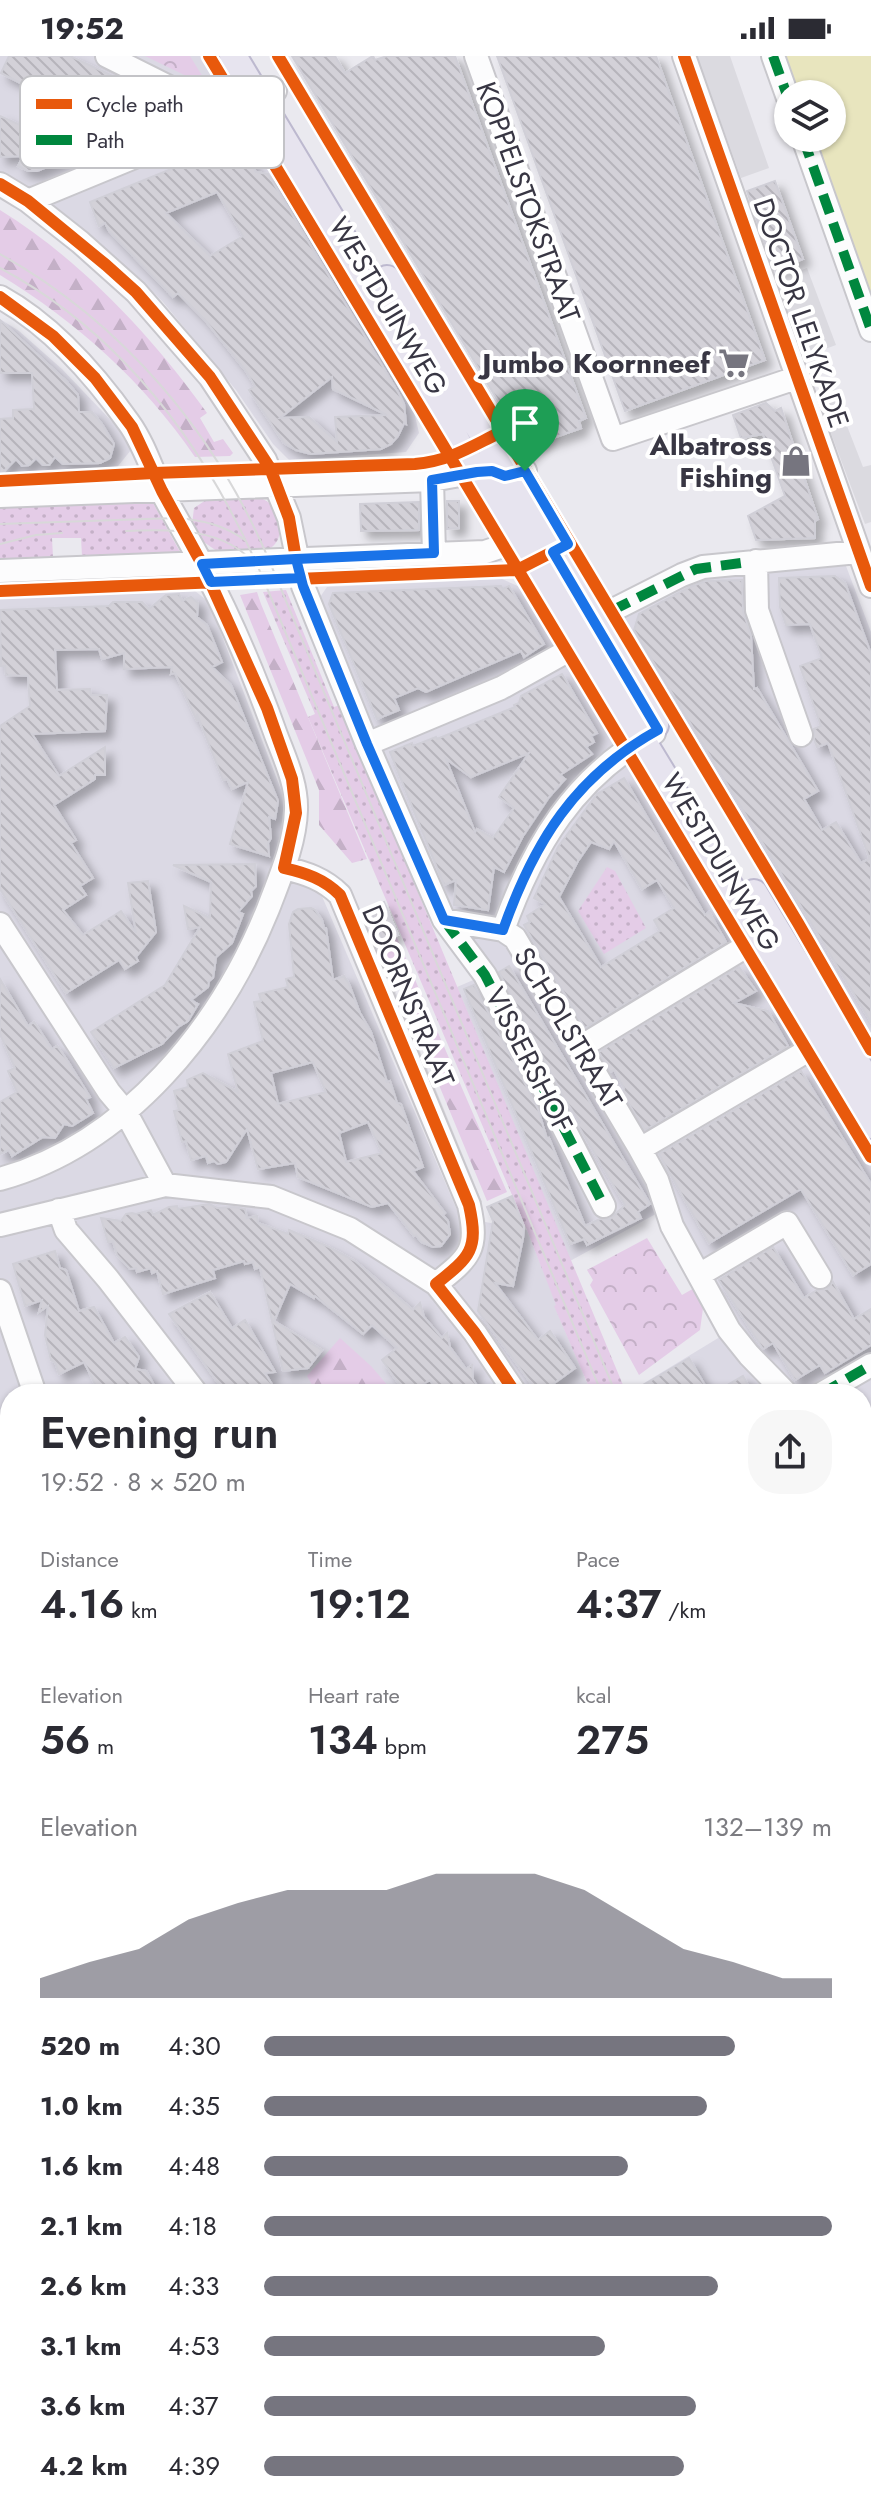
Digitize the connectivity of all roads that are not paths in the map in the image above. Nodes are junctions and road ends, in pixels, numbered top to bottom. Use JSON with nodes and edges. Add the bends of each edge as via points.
{"nodes":[{"id":1,"x":107,"y":56,"type":"edge"},
{"id":2,"x":233,"y":56,"type":"edge"},
{"id":3,"x":254,"y":56,"type":"edge"},
{"id":4,"x":476,"y":56,"type":"edge"},
{"id":5,"x":684,"y":56,"type":"edge"},
{"id":6,"x":773,"y":56,"type":"edge"},
{"id":7,"x":143,"y":76,"type":"edge"},
{"id":8,"x":244,"y":76,"type":"edge"},
{"id":9,"x":256,"y":76,"type":"edge"},
{"id":10,"x":782,"y":80,"type":"edge"},
{"id":11,"x":284,"y":139,"type":"edge"},
{"id":12,"x":284,"y":143,"type":"edge"},
{"id":13,"x":808,"y":152,"type":"edge"},
{"id":14,"x":97,"y":168,"type":"edge"},
{"id":15,"x":0,"y":184,"type":"edge"},
{"id":16,"x":28,"y":201,"type":"junction"},
{"id":17,"x":2,"y":299,"type":"edge"},
{"id":18,"x":871,"y":330,"type":"edge"},
{"id":19,"x":799,"y":377,"type":"junction"},
{"id":20,"x":477,"y":472,"type":"junction"},
{"id":21,"x":515,"y":473,"type":"junction"},
{"id":22,"x":432,"y":480,"type":"junction"},
{"id":23,"x":276,"y":485,"type":"junction"},
{"id":24,"x":162,"y":491,"type":"junction"},
{"id":25,"x":0,"y":496,"type":"edge"},
{"id":26,"x":526,"y":532,"type":"junction"},
{"id":27,"x":858,"y":552,"type":"junction"},
{"id":28,"x":434,"y":553,"type":"junction"},
{"id":29,"x":296,"y":559,"type":"junction"},
{"id":30,"x":752,"y":562,"type":"junction"},
{"id":31,"x":0,"y":571,"type":"edge"},
{"id":32,"x":206,"y":573,"type":"junction"},
{"id":33,"x":871,"y":586,"type":"edge"},
{"id":34,"x":611,"y":611,"type":"dead end"},
{"id":35,"x":575,"y":647,"type":"junction"},
{"id":36,"x":650,"y":735,"type":"junction"},
{"id":37,"x":801,"y":735,"type":"dead end"},
{"id":38,"x":367,"y":744,"type":"junction"},
{"id":39,"x":284,"y":868,"type":"junction"},
{"id":40,"x":444,"y":920,"type":"junction"},
{"id":41,"x":0,"y":924,"type":"edge"},
{"id":42,"x":503,"y":930,"type":"junction"},
{"id":43,"x":767,"y":934,"type":"junction"},
{"id":44,"x":830,"y":1038,"type":"junction"},
{"id":45,"x":579,"y":1048,"type":"junction"},
{"id":46,"x":871,"y":1087,"type":"edge"},
{"id":47,"x":125,"y":1111,"type":"junction"},
{"id":48,"x":871,"y":1125,"type":"edge"},
{"id":49,"x":640,"y":1149,"type":"junction"},
{"id":50,"x":0,"y":1179,"type":"edge"},
{"id":51,"x":165,"y":1185,"type":"junction"},
{"id":52,"x":604,"y":1206,"type":"dead end"},
{"id":53,"x":59,"y":1210,"type":"junction"},
{"id":54,"x":0,"y":1225,"type":"edge"},
{"id":55,"x":699,"y":1275,"type":"junction"},
{"id":56,"x":820,"y":1277,"type":"dead end"},
{"id":57,"x":436,"y":1284,"type":"junction"},
{"id":58,"x":0,"y":1291,"type":"edge"},
{"id":59,"x":871,"y":1365,"type":"edge"},
{"id":60,"x":32,"y":1384,"type":"edge"},
{"id":61,"x":189,"y":1384,"type":"edge"},
{"id":62,"x":509,"y":1384,"type":"edge"},
{"id":63,"x":777,"y":1384,"type":"edge"},
{"id":64,"x":838,"y":1384,"type":"edge"}],
"edges":[{"from":1,"to":7,"type":"street"},
{"from":2,"to":8,"type":"main road","name":"WESTDUINWEG"},
{"from":3,"to":9,"type":"main road","name":"WESTDUINWEG"},
{"from":4,"to":19,"type":"street","name":"KOPPELSTOKSTRAAT","via":[[613,439]]},
{"from":5,"to":19,"type":"street","name":"DOCTOR LELYKADE"},
{"from":6,"to":10,"type":"street"},
{"from":11,"to":21,"type":"main road","name":"WESTDUINWEG","via":[[486,439]]},
{"from":12,"to":20,"type":"main road","name":"WESTDUINWEG"},
{"from":13,"to":18,"type":"street"},
{"from":14,"to":16,"type":"street"},
{"from":15,"to":16,"type":"street"},
{"from":16,"to":23,"type":"street","via":[[106,265],[169,329],[210,377]]},
{"from":17,"to":24,"type":"street","via":[[53,336],[95,378],[132,427]]},
{"from":19,"to":27,"type":"street","name":"DOCTOR LELYKADE"},
{"from":20,"to":21,"type":"street"},
{"from":20,"to":22,"type":"street"},
{"from":20,"to":26,"type":"main road","name":"WESTDUINWEG"},
{"from":21,"to":26,"type":"main road","name":"WESTDUINWEG"},
{"from":22,"to":23,"type":"street"},
{"from":22,"to":28,"type":"street"},
{"from":23,"to":24,"type":"street"},
{"from":23,"to":29,"type":"street"},
{"from":24,"to":25,"type":"street"},
{"from":24,"to":32,"type":"street"},
{"from":26,"to":28,"type":"street","via":[[485,552]]},
{"from":26,"to":35,"type":"main road","name":"WESTDUINWEG"},
{"from":26,"to":36,"type":"main road","name":"WESTDUINWEG"},
{"from":27,"to":30,"type":"street"},
{"from":27,"to":33,"type":"street","name":"DOCTOR LELYKADE"},
{"from":28,"to":29,"type":"street"},
{"from":29,"to":32,"type":"street"},
{"from":29,"to":38,"type":"street"},
{"from":30,"to":34,"type":"street","via":[[696,569]]},
{"from":30,"to":37,"type":"street","via":[[757,610]]},
{"from":31,"to":32,"type":"street"},
{"from":32,"to":39,"type":"street","via":[[267,708],[292,779],[296,813]]},
{"from":35,"to":36,"type":"main road","name":"WESTDUINWEG"},
{"from":35,"to":38,"type":"street","via":[[501,688]]},
{"from":36,"to":42,"type":"street","via":[[606,764],[577,793],[520,880]]},
{"from":36,"to":43,"type":"main road","name":"WESTDUINWEG"},
{"from":38,"to":40,"type":"street"},
{"from":39,"to":47,"type":"street","via":[[257,935],[219,1006]]},
{"from":39,"to":57,"type":"street","name":"DOORNSTRAAT","via":[[328,882],[340,895],[469,1205],[474,1240],[463,1263]]},
{"from":40,"to":42,"type":"street","name":"SCHOLSTRAAT"},
{"from":40,"to":52,"type":"street","name":"VISSERSHOF","via":[[485,975]]},
{"from":41,"to":47,"type":"street"},
{"from":42,"to":45,"type":"street","name":"SCHOLSTRAAT","via":[[515,938]]},
{"from":43,"to":44,"type":"main road","name":"WESTDUINWEG"},
{"from":43,"to":45,"type":"street"},
{"from":44,"to":46,"type":"main road","name":"WESTDUINWEG"},
{"from":44,"to":48,"type":"main road","name":"WESTDUINWEG"},
{"from":44,"to":49,"type":"street"},
{"from":45,"to":49,"type":"street","name":"SCHOLSTRAAT"},
{"from":47,"to":50,"type":"street","via":[[71,1149]]},
{"from":47,"to":51,"type":"street"},
{"from":49,"to":55,"type":"street","name":"SCHOLSTRAAT"},
{"from":51,"to":53,"type":"street"},
{"from":51,"to":57,"type":"street","via":[[271,1197],[311,1211],[350,1229]]},
{"from":53,"to":54,"type":"street"},
{"from":53,"to":61,"type":"street","via":[[66,1230]]},
{"from":55,"to":56,"type":"street","via":[[787,1223]]},
{"from":55,"to":63,"type":"street","name":"SCHOLSTRAAT","via":[[729,1330]]},
{"from":57,"to":62,"type":"street"},
{"from":58,"to":60,"type":"street"},
{"from":59,"to":64,"type":"street"}]}
